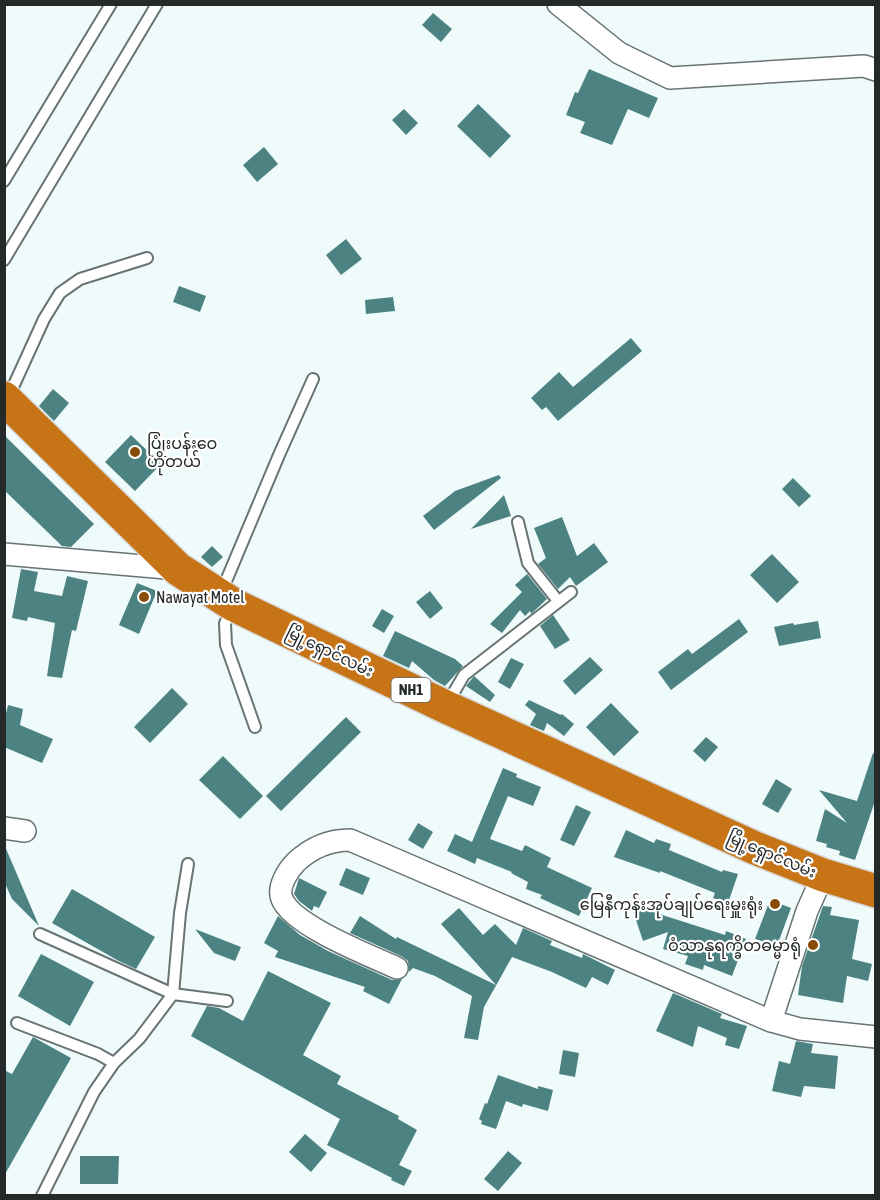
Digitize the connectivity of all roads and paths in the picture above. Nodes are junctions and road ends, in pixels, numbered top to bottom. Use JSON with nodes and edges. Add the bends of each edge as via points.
{"nodes":[{"id":1,"x":111,"y":4,"type":"edge"},
{"id":2,"x":157,"y":4,"type":"edge"},
{"id":3,"x":558,"y":4,"type":"edge"},
{"id":4,"x":876,"y":70,"type":"edge"},
{"id":5,"x":4,"y":181,"type":"edge"},
{"id":6,"x":147,"y":258,"type":"dead end"},
{"id":7,"x":4,"y":260,"type":"edge"},
{"id":8,"x":314,"y":379,"type":"dead end"},
{"id":9,"x":6,"y":400,"type":"edge"},
{"id":10,"x":518,"y":522,"type":"dead end"},
{"id":11,"x":6,"y":559,"type":"edge"},
{"id":12,"x":178,"y":569,"type":"junction"},
{"id":13,"x":571,"y":592,"type":"dead end"},
{"id":14,"x":227,"y":600,"type":"junction"},
{"id":15,"x":558,"y":601,"type":"junction"},
{"id":16,"x":446,"y":706,"type":"junction"},
{"id":17,"x":255,"y":727,"type":"dead end"},
{"id":18,"x":188,"y":864,"type":"dead end"},
{"id":19,"x":823,"y":875,"type":"junction"},
{"id":20,"x":876,"y":891,"type":"edge"},
{"id":21,"x":40,"y":934,"type":"dead end"},
{"id":22,"x":397,"y":968,"type":"dead end"},
{"id":23,"x":173,"y":994,"type":"junction"},
{"id":24,"x":227,"y":1001,"type":"dead end"},
{"id":25,"x":771,"y":1021,"type":"junction"},
{"id":26,"x":17,"y":1023,"type":"dead end"},
{"id":27,"x":876,"y":1037,"type":"edge"},
{"id":28,"x":114,"y":1063,"type":"junction"},
{"id":29,"x":42,"y":1196,"type":"edge"}],
"edges":[{"from":1,"to":5,"type":"lane"},
{"from":2,"to":7,"type":"lane"},
{"from":3,"to":4,"type":"street","via":[[619,53],[670,78],[864,66]]},
{"from":6,"to":9,"type":"lane","via":[[80,279],[60,293]]},
{"from":8,"to":14,"type":"lane","via":[[279,455]]},
{"from":9,"to":12,"type":"highway","name":"မြို့ရှောင်လမ်း","number":"NH1"},
{"from":10,"to":15,"type":"lane","via":[[528,563]]},
{"from":11,"to":12,"type":"street"},
{"from":12,"to":14,"type":"highway","name":"မြို့ရှောင်လမ်း","number":"NH1"},
{"from":13,"to":15,"type":"lane"},
{"from":14,"to":16,"type":"highway","name":"မြို့ရှောင်လမ်း","number":"NH1"},
{"from":14,"to":17,"type":"lane","via":[[226,645]]},
{"from":15,"to":16,"type":"lane","via":[[464,675]]},
{"from":16,"to":19,"type":"highway","name":"မြို့ရှောင်လမ်း","number":"NH1","via":[[754,848]]},
{"from":18,"to":23,"type":"lane"},
{"from":19,"to":20,"type":"highway","name":"မြို့ရှောင်လမ်း","number":"NH1"},
{"from":19,"to":25,"type":"street"},
{"from":21,"to":23,"type":"lane"},
{"from":22,"to":25,"type":"street","via":[[321,932],[288,908],[282,899],[284,880],[309,851],[325,843],[350,840]]},
{"from":23,"to":24,"type":"lane"},
{"from":23,"to":28,"type":"lane","via":[[139,1039]]},
{"from":25,"to":27,"type":"street","via":[[800,1029]]},
{"from":26,"to":28,"type":"lane"},
{"from":28,"to":29,"type":"lane","via":[[93,1092]]}]}
